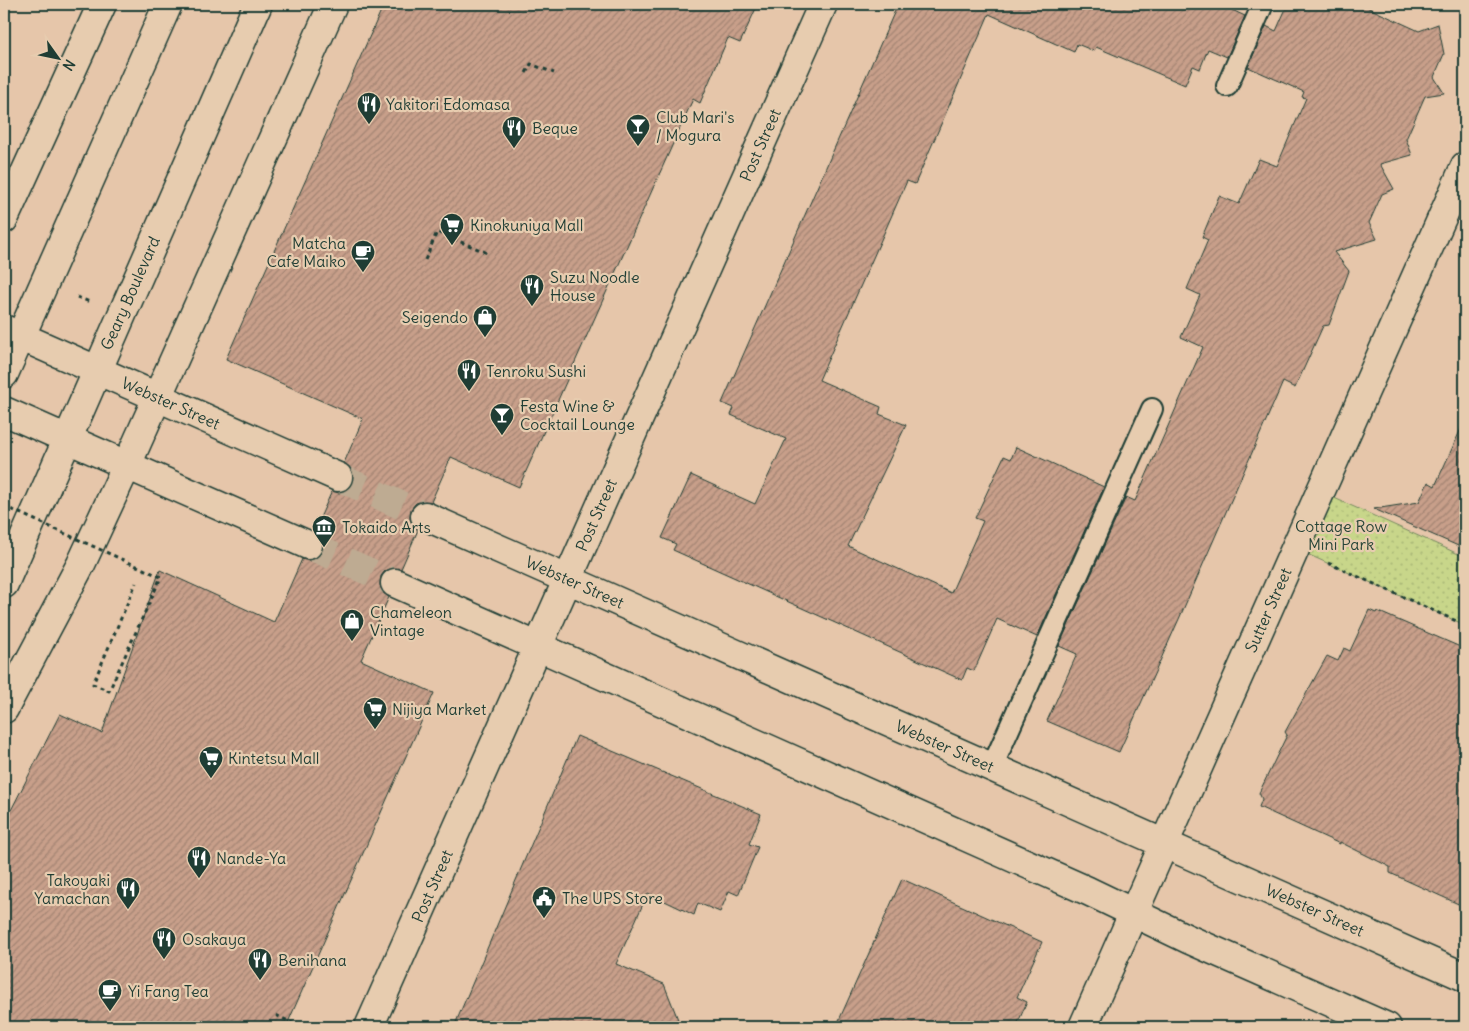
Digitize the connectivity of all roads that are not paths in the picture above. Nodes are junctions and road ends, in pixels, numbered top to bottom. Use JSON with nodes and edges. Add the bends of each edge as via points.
{"nodes":[{"id":1,"x":102,"y":4,"type":"edge"},
{"id":2,"x":168,"y":4,"type":"edge"},
{"id":3,"x":258,"y":4,"type":"edge"},
{"id":4,"x":333,"y":4,"type":"edge"},
{"id":5,"x":823,"y":4,"type":"edge"},
{"id":6,"x":1263,"y":4,"type":"edge"},
{"id":7,"x":1227,"y":86,"type":"dead end"},
{"id":8,"x":1465,"y":166,"type":"edge"},
{"id":9,"x":4,"y":219,"type":"edge"},
{"id":10,"x":12,"y":333,"type":"edge"},
{"id":11,"x":97,"y":371,"type":"junction"},
{"id":12,"x":4,"y":374,"type":"edge"},
{"id":13,"x":157,"y":398,"type":"junction"},
{"id":14,"x":1152,"y":409,"type":"dead end"},
{"id":15,"x":4,"y":411,"type":"edge"},
{"id":16,"x":67,"y":440,"type":"junction"},
{"id":17,"x":127,"y":465,"type":"junction"},
{"id":18,"x":338,"y":478,"type":"tunnel mouth"},
{"id":19,"x":425,"y":516,"type":"tunnel mouth"},
{"id":20,"x":308,"y":545,"type":"tunnel mouth"},
{"id":21,"x":568,"y":579,"type":"junction"},
{"id":22,"x":395,"y":583,"type":"tunnel mouth"},
{"id":23,"x":4,"y":584,"type":"edge"},
{"id":24,"x":538,"y":646,"type":"junction"},
{"id":25,"x":4,"y":709,"type":"edge"},
{"id":26,"x":992,"y":767,"type":"junction"},
{"id":27,"x":1164,"y":844,"type":"junction"},
{"id":28,"x":1134,"y":913,"type":"junction"},
{"id":29,"x":1465,"y":977,"type":"edge"},
{"id":30,"x":369,"y":1027,"type":"edge"},
{"id":31,"x":1083,"y":1027,"type":"edge"},
{"id":32,"x":1387,"y":1027,"type":"edge"}],
"edges":[{"from":1,"to":9,"type":"main road"},
{"from":2,"to":10,"type":"main road"},
{"from":3,"to":11,"type":"main road","name":"Geary Boulevard"},
{"from":4,"to":13,"type":"main road"},
{"from":5,"to":21,"type":"main road","name":"Post Street"},
{"from":6,"to":7,"type":"lane"},
{"from":8,"to":27,"type":"main road","name":"Sutter Street"},
{"from":10,"to":11,"type":"main road","name":"Webster Street"},
{"from":10,"to":12,"type":"main road"},
{"from":11,"to":13,"type":"main road","name":"Webster Street"},
{"from":11,"to":16,"type":"main road","name":"Geary Boulevard"},
{"from":13,"to":17,"type":"main road"},
{"from":13,"to":18,"type":"main road","name":"Webster Street"},
{"from":14,"to":26,"type":"lane"},
{"from":15,"to":16,"type":"main road"},
{"from":16,"to":17,"type":"main road"},
{"from":16,"to":23,"type":"main road","name":"Geary Boulevard"},
{"from":17,"to":20,"type":"main road"},
{"from":17,"to":25,"type":"main road","via":[[80,564]]},
{"from":19,"to":21,"type":"main road","name":"Webster Street"},
{"from":21,"to":24,"type":"main road","name":"Post Street"},
{"from":21,"to":26,"type":"main road","name":"Webster Street"},
{"from":22,"to":24,"type":"main road"},
{"from":24,"to":28,"type":"main road"},
{"from":24,"to":30,"type":"main road","name":"Post Street"},
{"from":26,"to":27,"type":"main road","name":"Webster Street"},
{"from":27,"to":28,"type":"main road","name":"Sutter Street"},
{"from":27,"to":29,"type":"main road","name":"Webster Street"},
{"from":28,"to":31,"type":"main road","name":"Sutter Street"},
{"from":28,"to":32,"type":"main road"}]}
